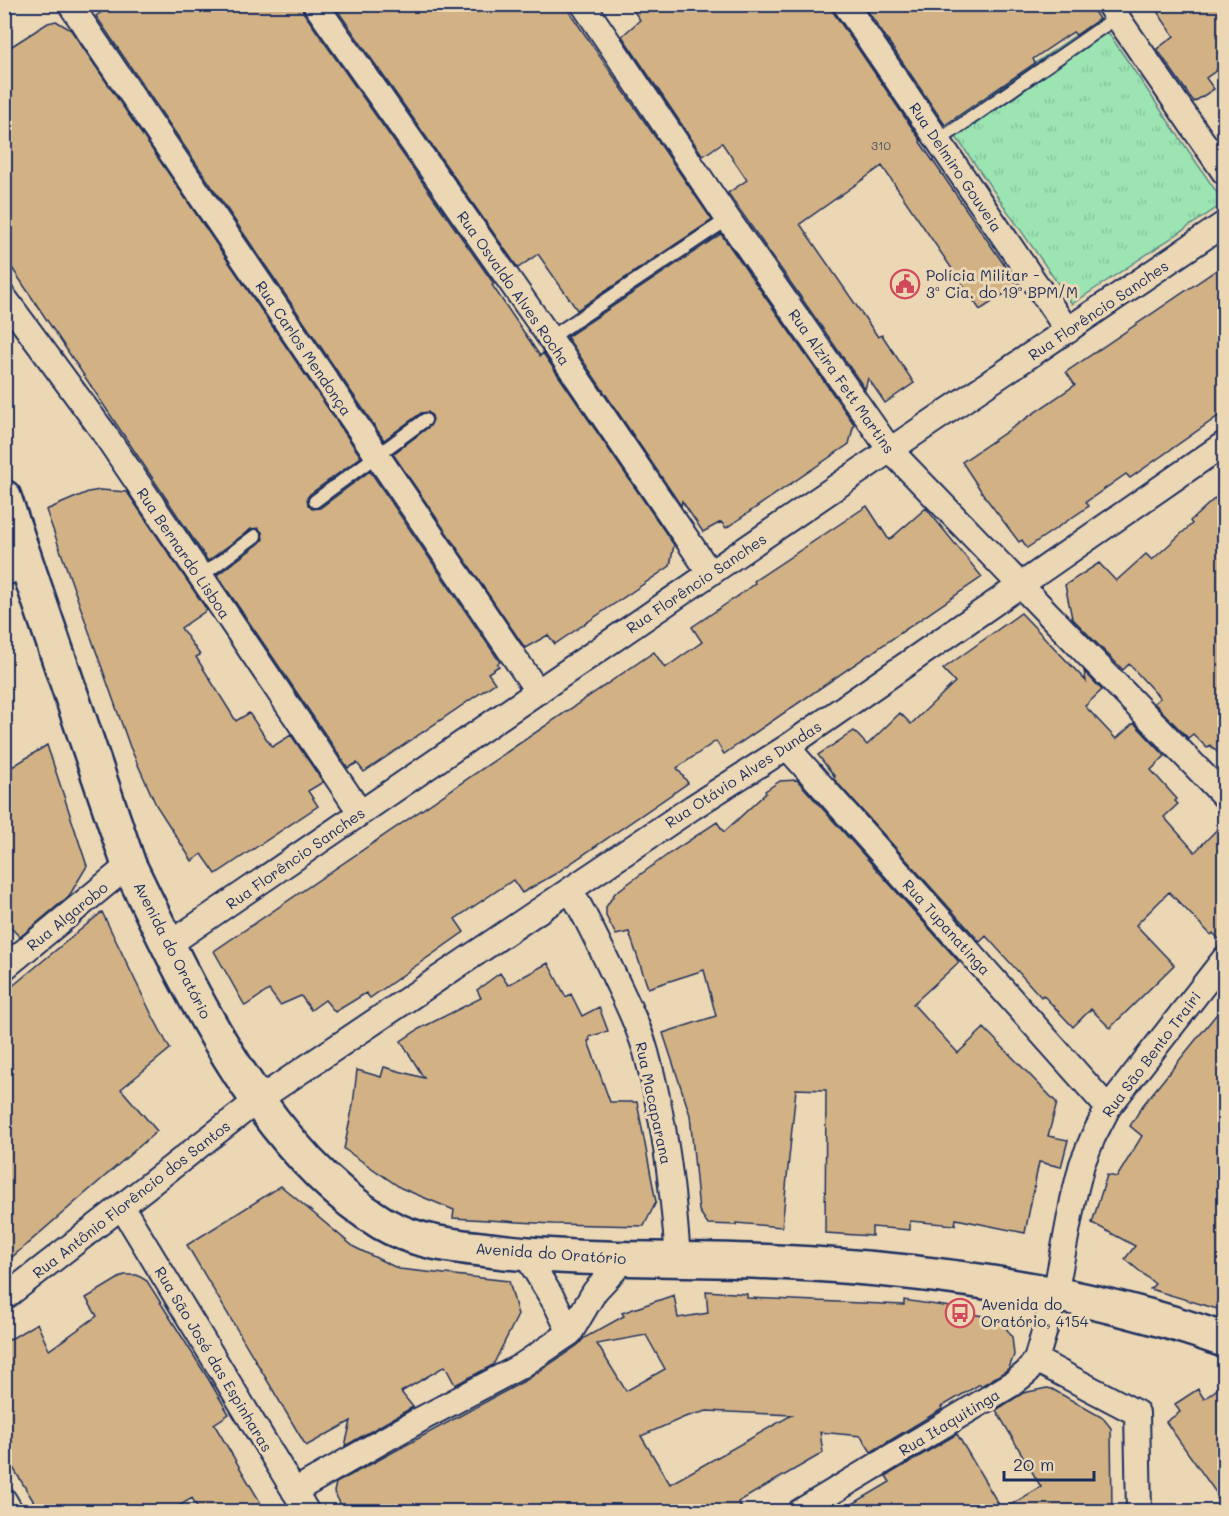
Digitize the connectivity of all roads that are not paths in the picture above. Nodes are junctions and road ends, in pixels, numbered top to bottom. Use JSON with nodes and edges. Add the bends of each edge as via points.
{"nodes":[{"id":1,"x":70,"y":4,"type":"edge"},
{"id":2,"x":315,"y":4,"type":"edge"},
{"id":3,"x":583,"y":4,"type":"edge"},
{"id":4,"x":845,"y":4,"type":"edge"},
{"id":5,"x":1117,"y":10,"type":"edge"},
{"id":6,"x":938,"y":141,"type":"junction"},
{"id":7,"x":1224,"y":172,"type":"edge"},
{"id":8,"x":728,"y":219,"type":"junction"},
{"id":9,"x":1224,"y":224,"type":"edge"},
{"id":10,"x":4,"y":297,"type":"edge"},
{"id":11,"x":1068,"y":331,"type":"junction"},
{"id":12,"x":550,"y":338,"type":"junction"},
{"id":13,"x":425,"y":420,"type":"dead end"},
{"id":14,"x":1224,"y":444,"type":"edge"},
{"id":15,"x":890,"y":450,"type":"junction"},
{"id":16,"x":377,"y":456,"type":"junction"},
{"id":17,"x":4,"y":497,"type":"edge"},
{"id":18,"x":315,"y":501,"type":"dead end"},
{"id":19,"x":255,"y":536,"type":"dead end"},
{"id":20,"x":15,"y":568,"type":"edge"},
{"id":21,"x":710,"y":573,"type":"junction"},
{"id":22,"x":200,"y":577,"type":"junction"},
{"id":23,"x":1020,"y":585,"type":"junction"},
{"id":24,"x":538,"y":692,"type":"junction"},
{"id":25,"x":787,"y":747,"type":"junction"},
{"id":26,"x":1224,"y":796,"type":"edge"},
{"id":27,"x":360,"y":812,"type":"junction"},
{"id":28,"x":129,"y":865,"type":"junction"},
{"id":29,"x":571,"y":891,"type":"junction"},
{"id":30,"x":168,"y":945,"type":"junction"},
{"id":31,"x":1224,"y":958,"type":"edge"},
{"id":32,"x":4,"y":968,"type":"edge"},
{"id":33,"x":258,"y":1100,"type":"junction"},
{"id":34,"x":1108,"y":1108,"type":"junction"},
{"id":35,"x":122,"y":1208,"type":"junction"},
{"id":36,"x":526,"y":1255,"type":"junction"},
{"id":37,"x":625,"y":1259,"type":"junction"},
{"id":38,"x":678,"y":1259,"type":"junction"},
{"id":39,"x":1055,"y":1295,"type":"junction"},
{"id":40,"x":4,"y":1298,"type":"edge"},
{"id":41,"x":570,"y":1333,"type":"junction"},
{"id":42,"x":1224,"y":1340,"type":"edge"},
{"id":43,"x":1036,"y":1360,"type":"junction"},
{"id":44,"x":294,"y":1491,"type":"junction"},
{"id":45,"x":4,"y":1500,"type":"edge"},
{"id":46,"x":11,"y":1512,"type":"edge"},
{"id":47,"x":307,"y":1512,"type":"edge"},
{"id":48,"x":799,"y":1512,"type":"edge"},
{"id":49,"x":1139,"y":1512,"type":"edge"}],
"edges":[{"from":1,"to":16,"type":"street","name":"Rua Carlos Mendonça"},
{"from":2,"to":12,"type":"street","name":"Rua Osvaldo Alves Rocha"},
{"from":3,"to":8,"type":"street","name":"Rua Alzira Fett Martins"},
{"from":4,"to":6,"type":"street","name":"Rua Delmiro Gouveia"},
{"from":5,"to":6,"type":"lane"},
{"from":5,"to":7,"type":"street"},
{"from":6,"to":11,"type":"street","name":"Rua Delmiro Gouveia"},
{"from":8,"to":12,"type":"lane"},
{"from":8,"to":15,"type":"street","name":"Rua Alzira Fett Martins"},
{"from":9,"to":11,"type":"street","name":"Rua Florêncio Sanches"},
{"from":10,"to":22,"type":"street","name":"Rua Bernardo Lisboa","via":[[102,430]]},
{"from":11,"to":15,"type":"street","name":"Rua Florêncio Sanches"},
{"from":12,"to":21,"type":"street","name":"Rua Osvaldo Alves Rocha"},
{"from":13,"to":16,"type":"lane"},
{"from":14,"to":23,"type":"street","name":"Rua Otávio Alves Dundas"},
{"from":15,"to":21,"type":"street","name":"Rua Florêncio Sanches"},
{"from":15,"to":23,"type":"street","name":"Rua Alzira Fett Martins"},
{"from":16,"to":18,"type":"lane"},
{"from":16,"to":24,"type":"street","name":"Rua Carlos Mendonça"},
{"from":17,"to":20,"type":"main road","name":"Avenida do Oratório"},
{"from":19,"to":22,"type":"lane"},
{"from":20,"to":28,"type":"main road","name":"Avenida do Oratório"},
{"from":21,"to":24,"type":"street","name":"Rua Florêncio Sanches"},
{"from":22,"to":27,"type":"street","name":"Rua Bernardo Lisboa"},
{"from":23,"to":25,"type":"street","name":"Rua Otávio Alves Dundas"},
{"from":23,"to":26,"type":"street","name":"Rua Alzira Fett Martins"},
{"from":24,"to":27,"type":"street","name":"Rua Florêncio Sanches"},
{"from":25,"to":29,"type":"street","name":"Rua Otávio Alves Dundas"},
{"from":25,"to":34,"type":"street","name":"Rua Tupanatinga"},
{"from":27,"to":30,"type":"street","name":"Rua Florêncio Sanches"},
{"from":28,"to":30,"type":"main road","name":"Avenida do Oratório"},
{"from":28,"to":32,"type":"street","name":"Rua Algarobo"},
{"from":29,"to":33,"type":"street","name":"Rua Otávio Alves Dundas"},
{"from":29,"to":38,"type":"street","name":"Rua Macaparana","via":[[618,983],[646,1052],[664,1134]]},
{"from":30,"to":33,"type":"main road","name":"Avenida do Oratório","via":[[221,1043]]},
{"from":31,"to":34,"type":"street","name":"Rua São Bento Trairi"},
{"from":33,"to":35,"type":"street","name":"Rua Antônio Florêncio dos Santos"},
{"from":33,"to":36,"type":"main road","name":"Avenida do Oratório","via":[[320,1174],[384,1224],[420,1239]]},
{"from":34,"to":39,"type":"street","name":"Rua São Bento Trairi","via":[[1082,1164]]},
{"from":35,"to":40,"type":"street","name":"Rua Antônio Florêncio dos Santos"},
{"from":35,"to":44,"type":"street","name":"Rua São José das Espinharas"},
{"from":36,"to":37,"type":"main road","name":"Avenida do Oratório"},
{"from":36,"to":41,"type":"street"},
{"from":37,"to":38,"type":"main road","name":"Avenida do Oratório"},
{"from":37,"to":41,"type":"street","via":[[595,1291]]},
{"from":38,"to":39,"type":"main road","name":"Avenida do Oratório","via":[[869,1269]]},
{"from":39,"to":42,"type":"main road","name":"Avenida do Oratório","via":[[1109,1306]]},
{"from":39,"to":43,"type":"street","name":"Rua Itaquitinga"},
{"from":41,"to":44,"type":"street","via":[[521,1366]]},
{"from":43,"to":48,"type":"street","name":"Rua Itaquitinga","via":[[1012,1384]]},
{"from":43,"to":49,"type":"street","via":[[1137,1413]]},
{"from":44,"to":47,"type":"street","name":"Rua São José das Espinharas"},
{"from":45,"to":46,"type":"street"}]}
